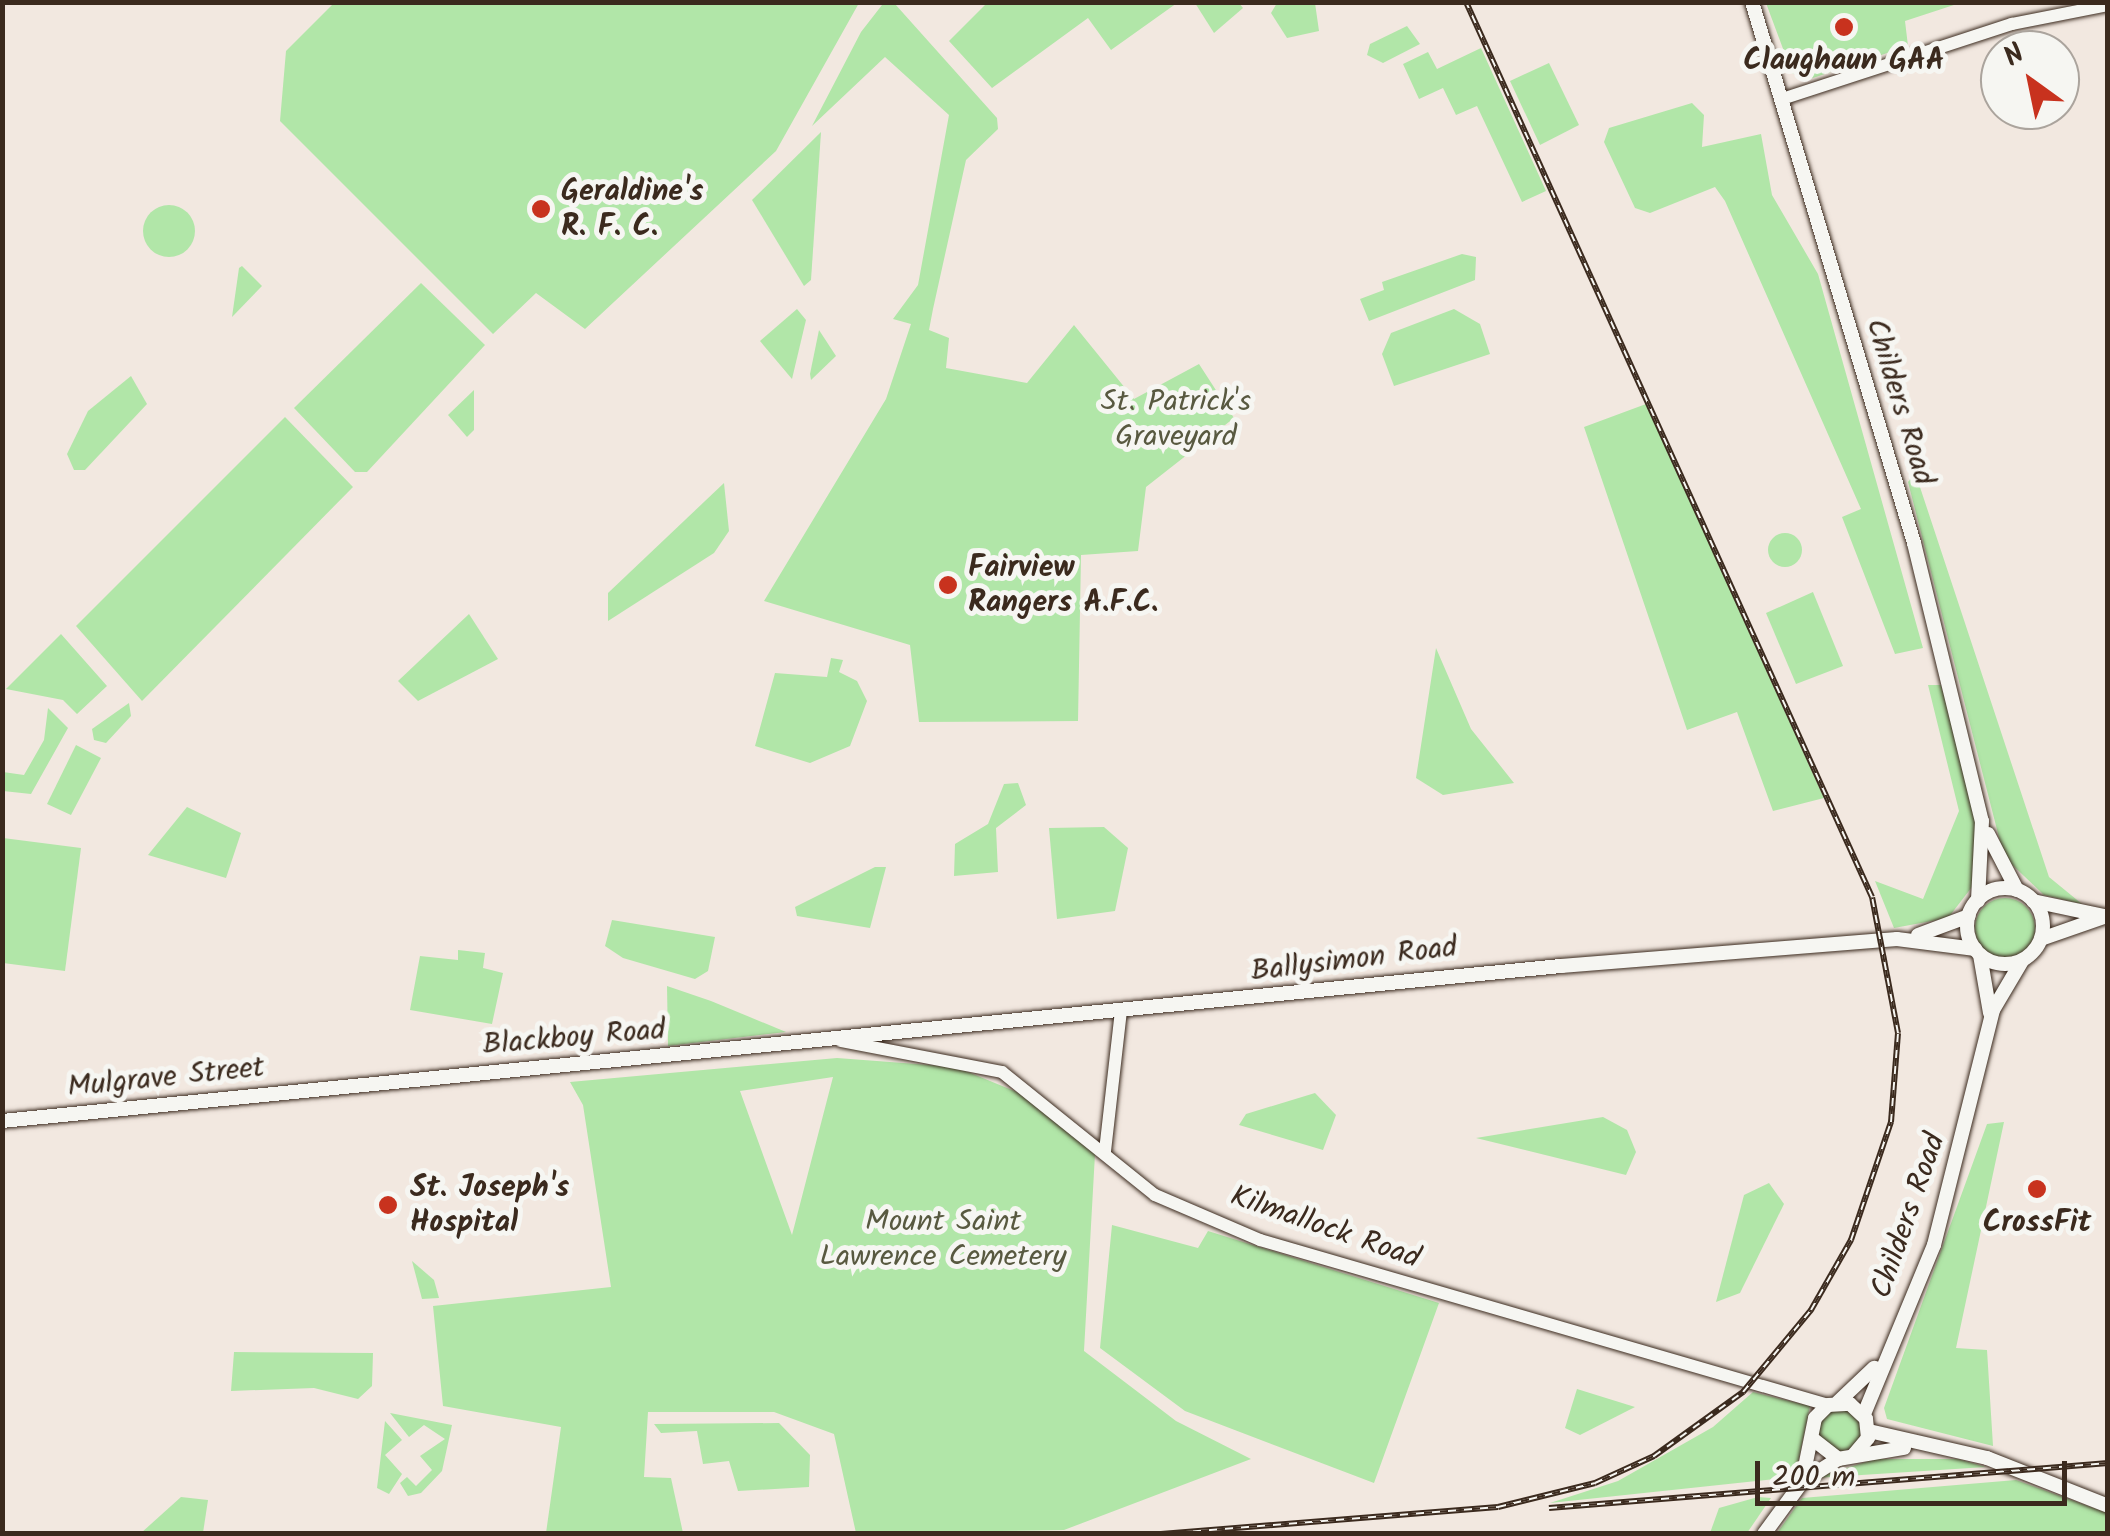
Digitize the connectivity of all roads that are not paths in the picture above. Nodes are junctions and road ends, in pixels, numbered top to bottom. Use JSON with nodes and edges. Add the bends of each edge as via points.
{"nodes":[{"id":1,"x":1752,"y":2,"type":"edge"},
{"id":2,"x":2108,"y":5,"type":"edge"},
{"id":3,"x":1782,"y":99,"type":"junction"},
{"id":4,"x":1982,"y":821,"type":"junction"},
{"id":5,"x":2018,"y":890,"type":"junction"},
{"id":6,"x":1978,"y":900,"type":"junction"},
{"id":7,"x":2033,"y":900,"type":"junction"},
{"id":8,"x":1969,"y":916,"type":"junction"},
{"id":9,"x":2106,"y":916,"type":"edge"},
{"id":10,"x":1897,"y":939,"type":"junction"},
{"id":11,"x":2041,"y":940,"type":"junction"},
{"id":12,"x":1978,"y":952,"type":"junction"},
{"id":13,"x":2022,"y":960,"type":"junction"},
{"id":14,"x":1121,"y":1010,"type":"junction"},
{"id":15,"x":1990,"y":1024,"type":"junction"},
{"id":16,"x":840,"y":1042,"type":"junction"},
{"id":17,"x":818,"y":1045,"type":"joint"},
{"id":18,"x":335,"y":1088,"type":"joint"},
{"id":19,"x":2,"y":1121,"type":"edge"},
{"id":20,"x":1104,"y":1151,"type":"junction"},
{"id":21,"x":1879,"y":1363,"type":"junction"},
{"id":22,"x":1833,"y":1404,"type":"junction"},
{"id":23,"x":1864,"y":1414,"type":"junction"},
{"id":24,"x":1869,"y":1431,"type":"junction"},
{"id":25,"x":1814,"y":1440,"type":"junction"},
{"id":26,"x":1915,"y":1446,"type":"junction"},
{"id":27,"x":1846,"y":1457,"type":"junction"},
{"id":28,"x":1802,"y":1482,"type":"junction"},
{"id":29,"x":2108,"y":1506,"type":"edge"},
{"id":30,"x":1764,"y":1534,"type":"edge"}],
"edges":[{"from":1,"to":3,"type":"main road","name":"Childers Road"},
{"from":2,"to":3,"type":"street","via":[[2012,24]]},
{"from":3,"to":4,"type":"main road","name":"Childers Road","via":[[1914,544]]},
{"from":4,"to":5,"type":"main road","name":"Childers Road"},
{"from":4,"to":6,"type":"main road","name":"Childers Road"},
{"from":5,"to":6,"type":"main road"},
{"from":5,"to":7,"type":"main road"},
{"from":6,"to":8,"type":"main road"},
{"from":7,"to":9,"type":"main road"},
{"from":7,"to":11,"type":"main road"},
{"from":8,"to":10,"type":"main road","name":"Ballysimon Road"},
{"from":8,"to":12,"type":"main road"},
{"from":9,"to":11,"type":"main road"},
{"from":10,"to":12,"type":"main road","name":"Ballysimon Road"},
{"from":10,"to":14,"type":"main road","name":"Ballysimon Road"},
{"from":11,"to":13,"type":"main road"},
{"from":12,"to":13,"type":"main road"},
{"from":12,"to":15,"type":"main road","name":"Childers Road"},
{"from":13,"to":15,"type":"main road","name":"Childers Road"},
{"from":14,"to":16,"type":"main road","name":"Ballysimon Road"},
{"from":14,"to":20,"type":"street"},
{"from":15,"to":21,"type":"main road","name":"Childers Road","via":[[1934,1245]]},
{"from":16,"to":17,"type":"main road","name":"Ballysimon Road"},
{"from":16,"to":20,"type":"street","name":"Kilmallock Road","via":[[915,1050],[1002,1072]]},
{"from":17,"to":18,"type":"main road","name":"Blackboy Road"},
{"from":18,"to":19,"type":"main road","name":"Mulgrave Street"},
{"from":20,"to":22,"type":"street","name":"Kilmallock Road","via":[[1156,1195],[1260,1240]]},
{"from":21,"to":22,"type":"main road","name":"Childers Road"},
{"from":21,"to":23,"type":"main road","name":"Childers Road"},
{"from":22,"to":23,"type":"main road"},
{"from":22,"to":25,"type":"main road","via":[[1815,1418]]},
{"from":23,"to":24,"type":"main road"},
{"from":24,"to":26,"type":"main road"},
{"from":24,"to":27,"type":"main road"},
{"from":25,"to":27,"type":"main road"},
{"from":25,"to":28,"type":"main road"},
{"from":26,"to":27,"type":"main road"},
{"from":26,"to":29,"type":"main road","via":[[1987,1458]]},
{"from":27,"to":28,"type":"main road"},
{"from":28,"to":30,"type":"main road"}]}
